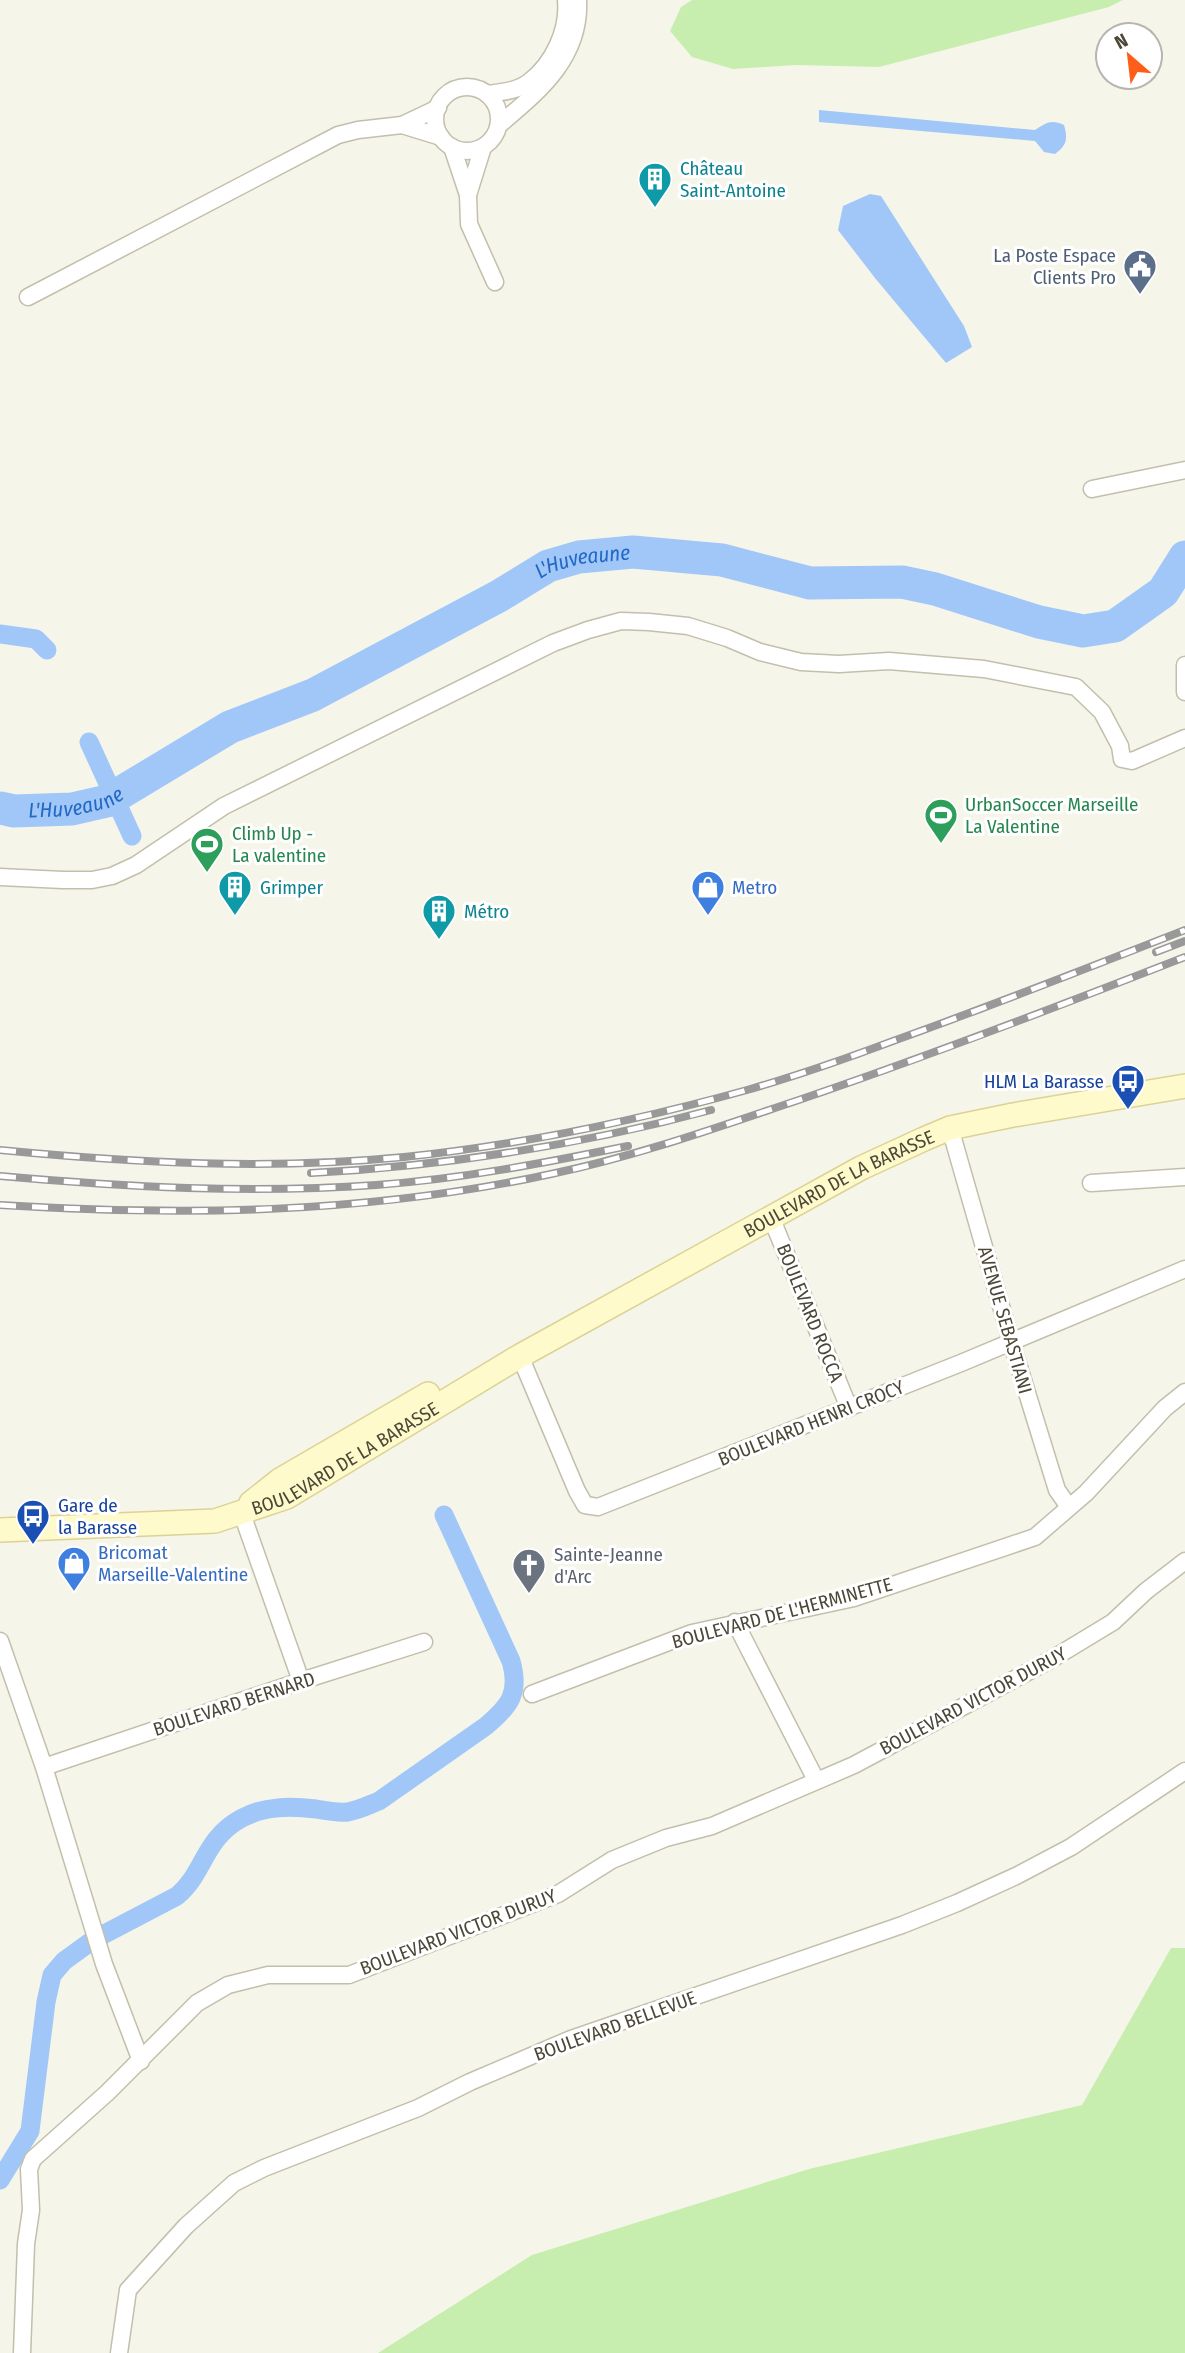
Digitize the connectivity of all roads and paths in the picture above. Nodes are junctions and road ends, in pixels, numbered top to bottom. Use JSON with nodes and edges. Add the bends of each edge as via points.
{"nodes":[{"id":1,"x":566,"y":0,"type":"edge"},
{"id":2,"x":578,"y":0,"type":"edge"},
{"id":3,"x":487,"y":94,"type":"junction"},
{"id":4,"x":438,"y":108,"type":"junction"},
{"id":5,"x":402,"y":125,"type":"junction"},
{"id":6,"x":499,"y":125,"type":"junction"},
{"id":7,"x":446,"y":142,"type":"junction"},
{"id":8,"x":483,"y":147,"type":"junction"},
{"id":9,"x":468,"y":195,"type":"junction"},
{"id":10,"x":495,"y":282,"type":"dead end"},
{"id":11,"x":28,"y":297,"type":"dead end"},
{"id":12,"x":1185,"y":470,"type":"edge"},
{"id":13,"x":1092,"y":489,"type":"dead end"},
{"id":14,"x":1185,"y":665,"type":"edge"},
{"id":15,"x":1185,"y":692,"type":"edge"},
{"id":16,"x":1185,"y":738,"type":"edge"},
{"id":17,"x":0,"y":877,"type":"edge"},
{"id":18,"x":1185,"y":1086,"type":"edge"},
{"id":19,"x":950,"y":1128,"type":"junction"},
{"id":20,"x":1185,"y":1177,"type":"edge"},
{"id":21,"x":1091,"y":1183,"type":"dead end"},
{"id":22,"x":771,"y":1217,"type":"junction"},
{"id":23,"x":1185,"y":1269,"type":"edge"},
{"id":24,"x":1011,"y":1341,"type":"junction"},
{"id":25,"x":520,"y":1356,"type":"junction"},
{"id":26,"x":1185,"y":1392,"type":"edge"},
{"id":27,"x":849,"y":1408,"type":"junction"},
{"id":28,"x":1069,"y":1507,"type":"junction"},
{"id":29,"x":241,"y":1511,"type":"junction"},
{"id":30,"x":0,"y":1530,"type":"edge"},
{"id":31,"x":1185,"y":1561,"type":"edge"},
{"id":32,"x":735,"y":1622,"type":"junction"},
{"id":33,"x":0,"y":1641,"type":"edge"},
{"id":34,"x":424,"y":1642,"type":"dead end"},
{"id":35,"x":301,"y":1681,"type":"junction"},
{"id":36,"x":532,"y":1694,"type":"dead end"},
{"id":37,"x":44,"y":1767,"type":"junction"},
{"id":38,"x":1185,"y":1771,"type":"edge"},
{"id":39,"x":816,"y":1780,"type":"junction"},
{"id":40,"x":141,"y":2061,"type":"junction"},
{"id":41,"x":22,"y":2353,"type":"edge"},
{"id":42,"x":119,"y":2353,"type":"edge"}],
"edges":[{"from":1,"to":3,"type":"street","via":[[561,36],[546,64],[529,82]]},
{"from":2,"to":6,"type":"street","via":[[575,27],[556,73]]},
{"from":3,"to":4,"type":"street","via":[[459,88],[442,99]]},
{"from":3,"to":6,"type":"street","via":[[497,108]]},
{"from":4,"to":5,"type":"street"},
{"from":4,"to":7,"type":"street","via":[[435,123]]},
{"from":5,"to":7,"type":"street"},
{"from":5,"to":11,"type":"street","via":[[338,135]]},
{"from":6,"to":8,"type":"street"},
{"from":7,"to":8,"type":"street","via":[[467,151]]},
{"from":7,"to":9,"type":"street"},
{"from":8,"to":9,"type":"street"},
{"from":9,"to":10,"type":"street","via":[[469,224]]},
{"from":12,"to":13,"type":"street"},
{"from":14,"to":15,"type":"street"},
{"from":16,"to":17,"type":"street","via":[[1132,761],[1122,759],[1102,712],[1076,687],[984,669],[890,661],[800,662],[688,626],[621,621],[553,643],[224,806],[112,876],[82,880]]},
{"from":18,"to":19,"type":"main road","name":"BOULEVARD DE LA BARASSE"},
{"from":19,"to":22,"type":"main road","name":"BOULEVARD DE LA BARASSE","via":[[861,1168]]},
{"from":19,"to":24,"type":"street","name":"AVENUE SEBASTIANI"},
{"from":20,"to":21,"type":"street"},
{"from":22,"to":25,"type":"main road","name":"BOULEVARD DE LA BARASSE"},
{"from":22,"to":27,"type":"street","name":"BOULEVARD ROCCA"},
{"from":23,"to":24,"type":"street","name":"BOULEVARD HENRI CROCY"},
{"from":24,"to":27,"type":"street","name":"BOULEVARD HENRI CROCY"},
{"from":24,"to":28,"type":"street","name":"AVENUE SEBASTIANI","via":[[1057,1490]]},
{"from":25,"to":27,"type":"street","name":"BOULEVARD HENRI CROCY","via":[[585,1505],[598,1507]]},
{"from":25,"to":29,"type":"main road","name":"BOULEVARD DE LA BARASSE","via":[[471,1369],[280,1480]]},
{"from":26,"to":28,"type":"street","name":"BOULEVARD DE L'HERMINETTE"},
{"from":28,"to":32,"type":"street","name":"BOULEVARD DE L'HERMINETTE","via":[[1035,1537],[854,1598]]},
{"from":29,"to":30,"type":"main road","name":"BOULEVARD DE LA BARASSE","via":[[215,1521]]},
{"from":29,"to":35,"type":"street"},
{"from":31,"to":39,"type":"street","name":"BOULEVARD VICTOR DURUY","via":[[1113,1622],[1052,1659],[854,1765]]},
{"from":32,"to":36,"type":"street","name":"BOULEVARD DE L'HERMINETTE","via":[[692,1633]]},
{"from":32,"to":39,"type":"street"},
{"from":33,"to":37,"type":"street"},
{"from":34,"to":35,"type":"street","name":"BOULEVARD BERNARD"},
{"from":35,"to":37,"type":"street","name":"BOULEVARD BERNARD"},
{"from":37,"to":40,"type":"street","via":[[90,1921]]},
{"from":38,"to":42,"type":"street","name":"BOULEVARD BELLEVUE","via":[[1071,1847],[957,1903],[571,2039],[234,2183],[186,2226],[128,2290]]},
{"from":39,"to":40,"type":"street","name":"BOULEVARD VICTOR DURUY","via":[[712,1826],[612,1860],[558,1894],[349,1975],[268,1975],[228,1985],[197,2003]]},
{"from":40,"to":41,"type":"street","name":"BOULEVARD VICTOR DURUY","via":[[33,2159]]}]}
